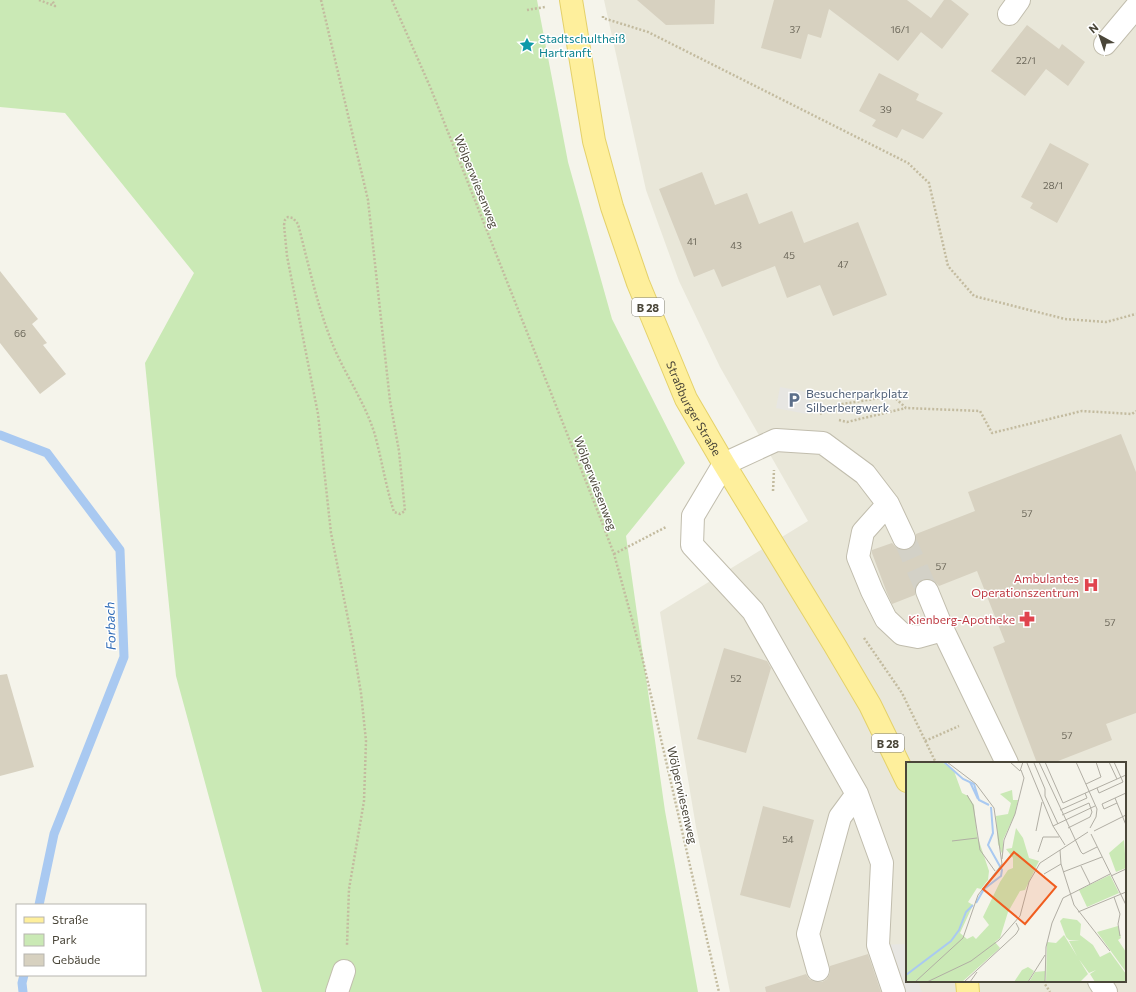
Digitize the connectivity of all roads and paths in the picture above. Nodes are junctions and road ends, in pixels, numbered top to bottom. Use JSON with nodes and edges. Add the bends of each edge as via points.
{"nodes":[{"id":1,"x":39,"y":0,"type":"edge"},
{"id":2,"x":52,"y":0,"type":"edge"},
{"id":3,"x":321,"y":0,"type":"edge"},
{"id":4,"x":392,"y":0,"type":"edge"},
{"id":5,"x":571,"y":0,"type":"edge"},
{"id":6,"x":1136,"y":8,"type":"edge"},
{"id":7,"x":603,"y":18,"type":"dead end"},
{"id":8,"x":1105,"y":44,"type":"dead end"},
{"id":9,"x":1136,"y":314,"type":"edge"},
{"id":10,"x":906,"y":408,"type":"junction"},
{"id":11,"x":1136,"y":411,"type":"edge"},
{"id":12,"x":820,"y":415,"type":"dead end"},
{"id":13,"x":847,"y":422,"type":"dead end"},
{"id":14,"x":776,"y":440,"type":"junction"},
{"id":15,"x":724,"y":464,"type":"junction"},
{"id":16,"x":773,"y":492,"type":"dead end"},
{"id":17,"x":888,"y":504,"type":"junction"},
{"id":18,"x":693,"y":516,"type":"junction"},
{"id":19,"x":904,"y":538,"type":"tunnel mouth"},
{"id":20,"x":614,"y":554,"type":"junction"},
{"id":21,"x":927,"y":591,"type":"tunnel mouth"},
{"id":22,"x":943,"y":630,"type":"junction"},
{"id":23,"x":863,"y":635,"type":"dead end"},
{"id":24,"x":984,"y":716,"type":"junction"},
{"id":25,"x":925,"y":741,"type":"junction"},
{"id":26,"x":936,"y":762,"type":"edge"},
{"id":27,"x":1007,"y":762,"type":"edge"},
{"id":28,"x":906,"y":778,"type":"edge"},
{"id":29,"x":858,"y":794,"type":"junction"},
{"id":30,"x":818,"y":970,"type":"dead end"},
{"id":31,"x":344,"y":971,"type":"joint"},
{"id":32,"x":967,"y":982,"type":"edge"},
{"id":33,"x":1044,"y":982,"type":"edge"},
{"id":34,"x":1100,"y":982,"type":"edge"},
{"id":35,"x":338,"y":992,"type":"edge"},
{"id":36,"x":719,"y":992,"type":"edge"},
{"id":37,"x":894,"y":992,"type":"edge"},
{"id":38,"x":968,"y":992,"type":"edge"},
{"id":39,"x":1050,"y":992,"type":"edge"},
{"id":40,"x":1106,"y":992,"type":"edge"}],
"edges":[{"from":1,"to":2,"type":"path","via":[[55,6]]},
{"from":3,"to":31,"type":"path","via":[[368,200],[405,511],[400,514],[394,512],[375,435],[362,401],[324,323],[298,224],[293,218],[288,217],[284,225],[287,256],[318,414],[331,533],[361,692],[366,741],[364,801],[349,889]]},
{"from":4,"to":20,"type":"path","name":"Wölperwiesenweg","via":[[439,110]]},
{"from":5,"to":15,"type":"main road","name":"Straßburger Straße","number":"B 28","via":[[594,141],[614,214],[638,283],[686,399]]},
{"from":6,"to":8,"type":"lane"},
{"from":7,"to":9,"type":"path","via":[[648,32],[908,163],[929,183],[948,266],[974,296],[1065,318],[1106,322]]},
{"from":10,"to":11,"type":"path","via":[[980,411],[992,433],[1082,411],[1132,414]]},
{"from":10,"to":12,"type":"path","via":[[894,396],[836,405]]},
{"from":10,"to":13,"type":"path"},
{"from":14,"to":15,"type":"lane"},
{"from":14,"to":16,"type":"path"},
{"from":14,"to":17,"type":"lane","via":[[823,443],[865,474]]},
{"from":15,"to":18,"type":"lane"},
{"from":15,"to":28,"type":"main road","name":"Straßburger Straße","number":"B 28","via":[[870,705]]},
{"from":17,"to":19,"type":"lane"},
{"from":17,"to":22,"type":"lane","via":[[863,532],[858,557],[872,592],[886,619],[902,634],[918,636]]},
{"from":18,"to":20,"type":"path"},
{"from":18,"to":29,"type":"lane","via":[[692,545],[753,611]]},
{"from":20,"to":36,"type":"path","name":"Wölperwiesenweg","via":[[641,652]]},
{"from":21,"to":22,"type":"lane"},
{"from":22,"to":24,"type":"lane"},
{"from":23,"to":25,"type":"path","via":[[902,693]]},
{"from":24,"to":25,"type":"path"},
{"from":24,"to":27,"type":"lane"},
{"from":25,"to":26,"type":"path"},
{"from":29,"to":30,"type":"lane","via":[[840,817],[808,934]]},
{"from":29,"to":37,"type":"lane","via":[[882,863],[878,945]]},
{"from":31,"to":35,"type":"lane"},
{"from":32,"to":38,"type":"main road"},
{"from":33,"to":39,"type":"path"},
{"from":34,"to":40,"type":"lane"}]}
